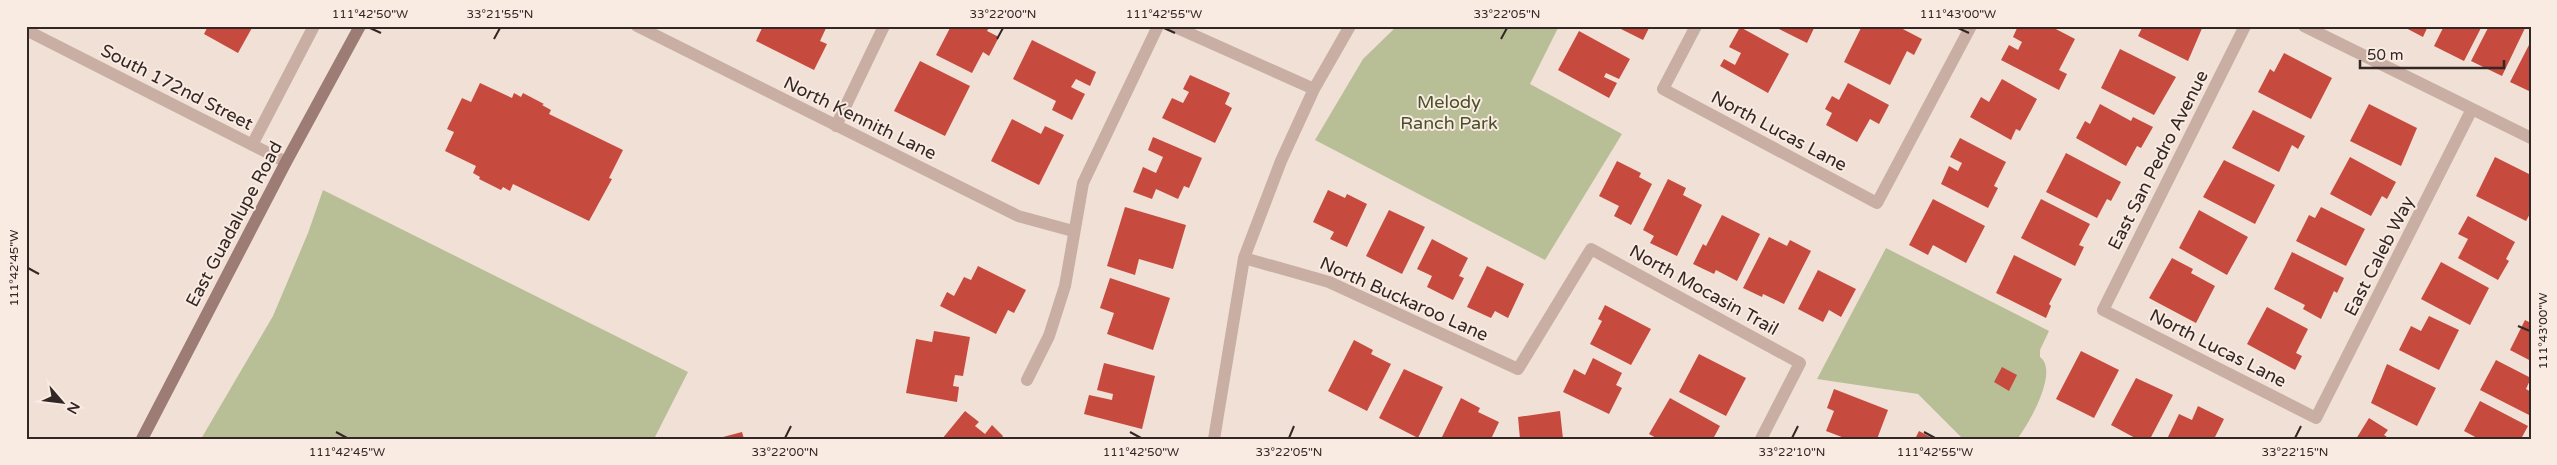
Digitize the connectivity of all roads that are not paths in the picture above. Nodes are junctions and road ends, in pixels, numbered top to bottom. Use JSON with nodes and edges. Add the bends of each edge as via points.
{"nodes":[{"id":1,"x":314,"y":26,"type":"edge"},
{"id":2,"x":360,"y":26,"type":"edge"},
{"id":3,"x":637,"y":26,"type":"edge"},
{"id":4,"x":884,"y":26,"type":"edge"},
{"id":5,"x":1158,"y":26,"type":"edge"},
{"id":6,"x":1173,"y":26,"type":"edge"},
{"id":7,"x":1350,"y":26,"type":"edge"},
{"id":8,"x":1696,"y":26,"type":"edge"},
{"id":9,"x":1971,"y":26,"type":"edge"},
{"id":10,"x":2245,"y":26,"type":"edge"},
{"id":11,"x":2304,"y":26,"type":"edge"},
{"id":12,"x":26,"y":30,"type":"edge"},
{"id":13,"x":1314,"y":89,"type":"junction"},
{"id":14,"x":2472,"y":109,"type":"junction"},
{"id":15,"x":836,"y":126,"type":"junction"},
{"id":16,"x":2531,"y":138,"type":"edge"},
{"id":17,"x":252,"y":145,"type":"junction"},
{"id":18,"x":286,"y":162,"type":"junction"},
{"id":19,"x":1073,"y":231,"type":"junction"},
{"id":20,"x":1244,"y":258,"type":"junction"},
{"id":21,"x":2103,"y":310,"type":"joint"},
{"id":22,"x":1518,"y":369,"type":"joint"},
{"id":23,"x":1027,"y":380,"type":"dead end"},
{"id":24,"x":2316,"y":418,"type":"joint"},
{"id":25,"x":142,"y":439,"type":"edge"},
{"id":26,"x":1214,"y":439,"type":"edge"},
{"id":27,"x":1761,"y":439,"type":"edge"}],
"edges":[{"from":1,"to":17,"type":"street","name":"East Guadalupe Road"},
{"from":2,"to":18,"type":"main road","name":"East Guadalupe Road"},
{"from":3,"to":15,"type":"street","name":"North Kennith Lane"},
{"from":4,"to":15,"type":"street"},
{"from":5,"to":19,"type":"street","via":[[1083,183]]},
{"from":6,"to":13,"type":"street"},
{"from":7,"to":13,"type":"street"},
{"from":8,"to":9,"type":"street","name":"North Lucas Lane","via":[[1663,89],[1877,203]]},
{"from":10,"to":21,"type":"street","name":"East San Pedro Avenue"},
{"from":11,"to":14,"type":"street"},
{"from":12,"to":17,"type":"street","name":"South 172nd Street"},
{"from":13,"to":20,"type":"street","via":[[1263,202]]},
{"from":14,"to":16,"type":"street"},
{"from":14,"to":24,"type":"street","name":"East Caleb Way"},
{"from":15,"to":19,"type":"street","name":"North Kennith Lane","via":[[1018,216]]},
{"from":17,"to":18,"type":"street","name":"South 172nd Street"},
{"from":18,"to":25,"type":"main road","name":"East Guadalupe Road"},
{"from":19,"to":23,"type":"street","via":[[1065,286],[1049,336]]},
{"from":20,"to":22,"type":"street","name":"North Buckaroo Lane","via":[[1329,282]]},
{"from":20,"to":26,"type":"street"},
{"from":21,"to":24,"type":"street","name":"North Lucas Lane"},
{"from":22,"to":27,"type":"street","name":"North Mocasin Trail","via":[[1591,249],[1800,362]]}]}
